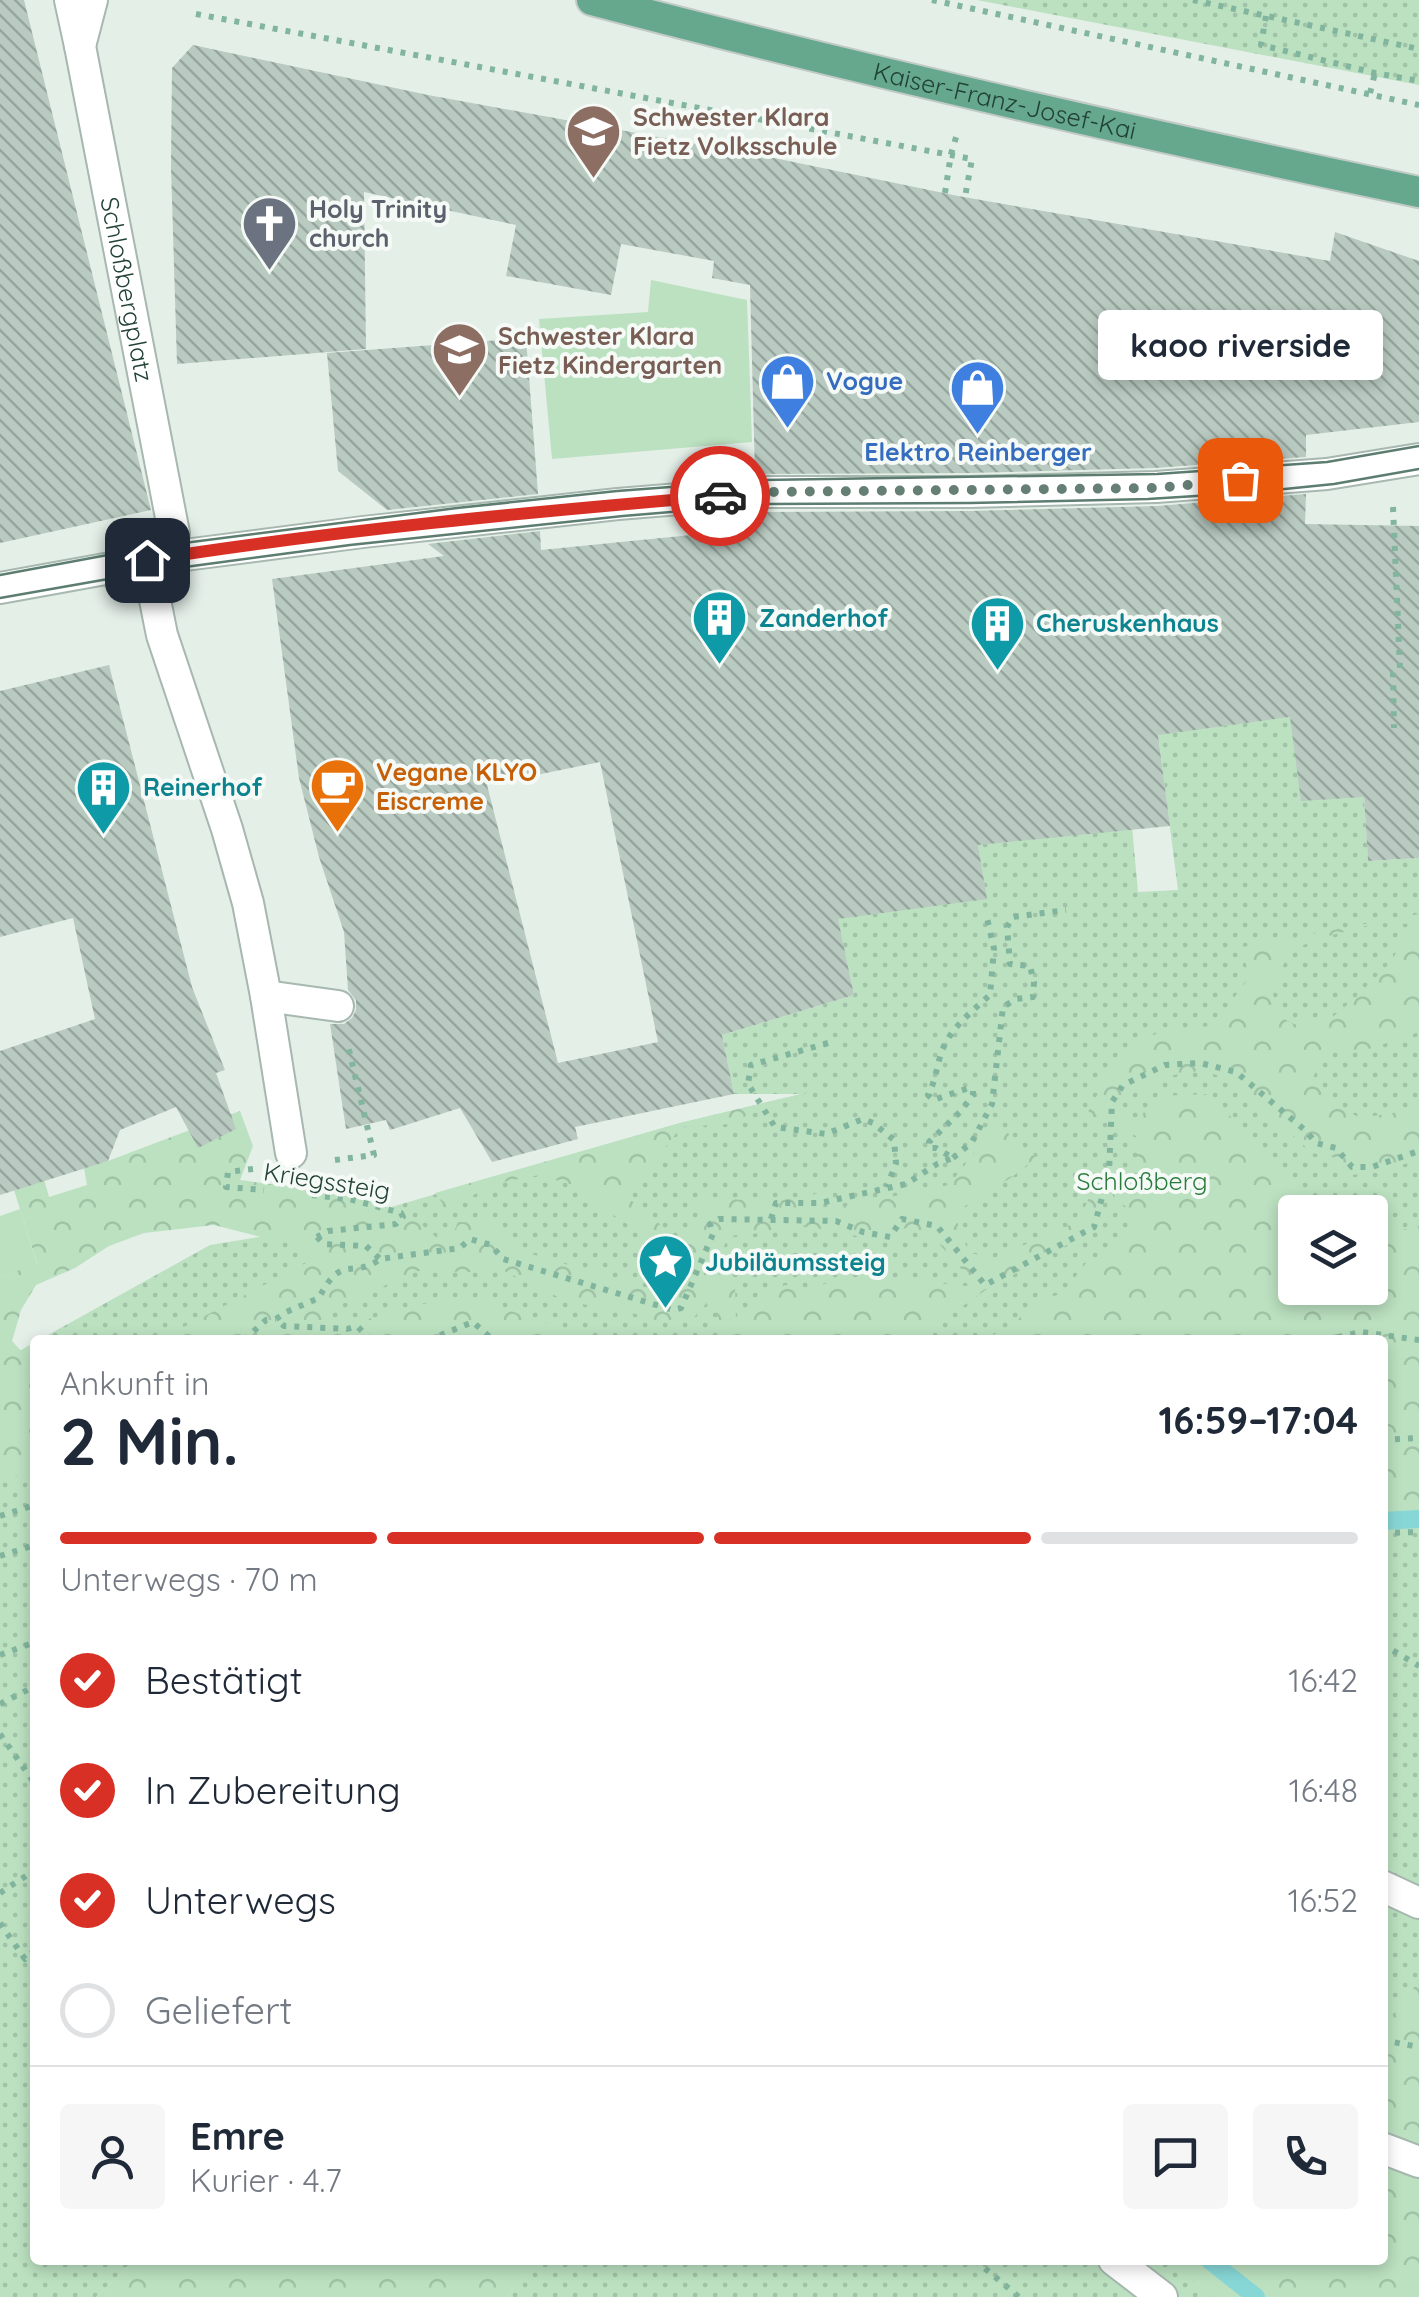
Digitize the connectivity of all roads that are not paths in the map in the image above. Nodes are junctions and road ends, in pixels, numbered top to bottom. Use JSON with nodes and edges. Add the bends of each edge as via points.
{"nodes":[{"id":1,"x":70,"y":0,"type":"edge"},
{"id":2,"x":92,"y":0,"type":"edge"},
{"id":3,"x":592,"y":0,"type":"edge"},
{"id":4,"x":80,"y":46,"type":"junction"},
{"id":5,"x":1419,"y":192,"type":"edge"},
{"id":6,"x":1418,"y":459,"type":"edge"},
{"id":7,"x":174,"y":533,"type":"dead end"},
{"id":8,"x":147,"y":560,"type":"junction"},
{"id":9,"x":0,"y":588,"type":"edge"},
{"id":10,"x":266,"y":996,"type":"junction"},
{"id":11,"x":338,"y":1006,"type":"dead end"},
{"id":12,"x":291,"y":1153,"type":"dead end"},
{"id":13,"x":1388,"y":1889,"type":"edge"},
{"id":14,"x":1419,"y":1903,"type":"edge"},
{"id":15,"x":1388,"y":2150,"type":"edge"},
{"id":16,"x":1419,"y":2162,"type":"edge"},
{"id":17,"x":1120,"y":2265,"type":"edge"},
{"id":18,"x":1162,"y":2297,"type":"edge"}],
"edges":[{"from":1,"to":4,"type":"street","name":"Schloßbergplatz"},
{"from":2,"to":4,"type":"street","name":"Schloßbergplatz"},
{"from":3,"to":5,"type":"main road","name":"Kaiser-Franz-Josef-Kai","via":[[964,93]]},
{"from":4,"to":7,"type":"street","name":"Schloßbergplatz"},
{"from":6,"to":8,"type":"street","via":[[1156,488],[685,498]]},
{"from":8,"to":9,"type":"street"},
{"from":8,"to":10,"type":"street","via":[[162,636],[248,903]]},
{"from":10,"to":11,"type":"street"},
{"from":10,"to":12,"type":"street"},
{"from":13,"to":14,"type":"street"},
{"from":15,"to":16,"type":"street"},
{"from":17,"to":18,"type":"street"}]}
